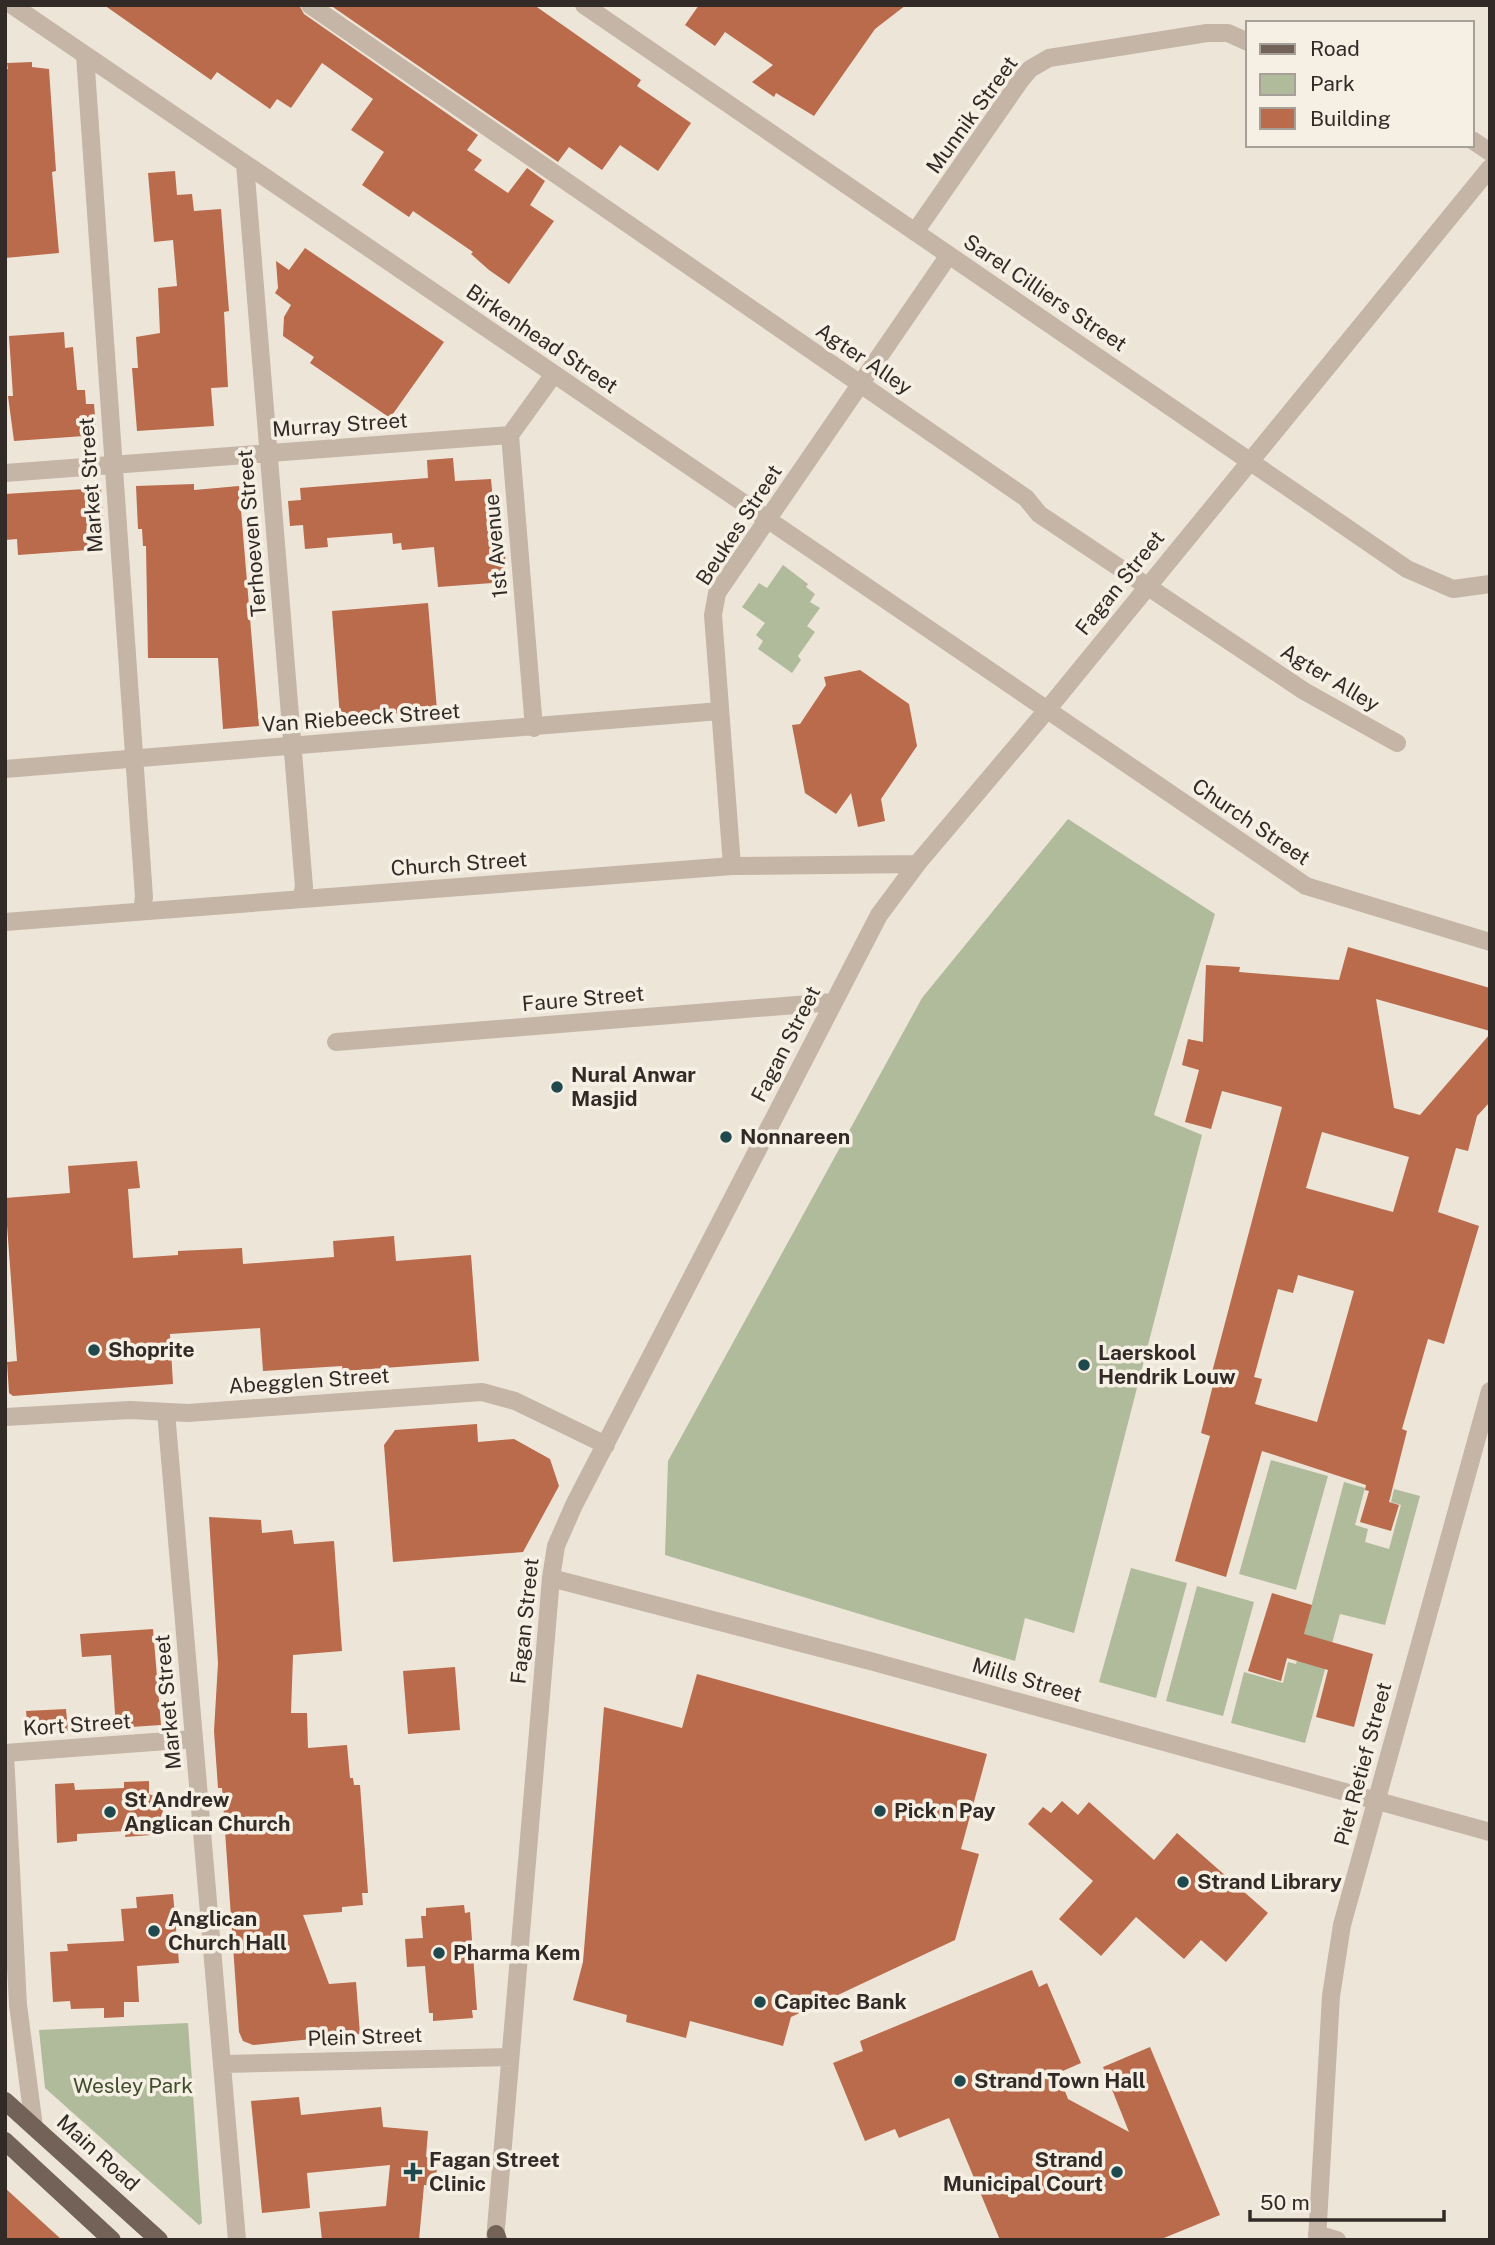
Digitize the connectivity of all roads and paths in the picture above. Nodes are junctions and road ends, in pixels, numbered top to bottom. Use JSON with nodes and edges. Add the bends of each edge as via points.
{"nodes":[{"id":1,"x":12,"y":5,"type":"edge"},
{"id":2,"x":310,"y":5,"type":"edge"},
{"id":3,"x":584,"y":5,"type":"edge"},
{"id":4,"x":1246,"y":41,"type":"edge"},
{"id":5,"x":85,"y":55,"type":"junction"},
{"id":6,"x":1474,"y":141,"type":"edge"},
{"id":7,"x":1490,"y":152,"type":"edge"},
{"id":8,"x":245,"y":164,"type":"junction"},
{"id":9,"x":1490,"y":168,"type":"edge"},
{"id":10,"x":915,"y":232,"type":"junction"},
{"id":11,"x":949,"y":255,"type":"junction"},
{"id":12,"x":554,"y":374,"type":"junction"},
{"id":13,"x":861,"y":384,"type":"junction"},
{"id":14,"x":510,"y":435,"type":"junction"},
{"id":15,"x":269,"y":453,"type":"junction"},
{"id":16,"x":1250,"y":460,"type":"junction"},
{"id":17,"x":112,"y":465,"type":"junction"},
{"id":18,"x":5,"y":473,"type":"edge"},
{"id":19,"x":769,"y":520,"type":"junction"},
{"id":20,"x":1490,"y":584,"type":"edge"},
{"id":21,"x":1146,"y":588,"type":"junction"},
{"id":22,"x":1047,"y":710,"type":"junction"},
{"id":23,"x":720,"y":711,"type":"junction"},
{"id":24,"x":534,"y":728,"type":"junction"},
{"id":25,"x":1397,"y":743,"type":"dead end"},
{"id":26,"x":292,"y":745,"type":"junction"},
{"id":27,"x":134,"y":758,"type":"junction"},
{"id":28,"x":5,"y":769,"type":"edge"},
{"id":29,"x":916,"y":864,"type":"junction"},
{"id":30,"x":732,"y":866,"type":"junction"},
{"id":31,"x":302,"y":898,"type":"junction"},
{"id":32,"x":142,"y":911,"type":"junction"},
{"id":33,"x":5,"y":922,"type":"edge"},
{"id":34,"x":1490,"y":942,"type":"edge"},
{"id":35,"x":833,"y":1002,"type":"junction"},
{"id":36,"x":336,"y":1042,"type":"dead end"},
{"id":37,"x":1490,"y":1391,"type":"edge"},
{"id":38,"x":166,"y":1412,"type":"junction"},
{"id":39,"x":5,"y":1417,"type":"edge"},
{"id":40,"x":606,"y":1445,"type":"junction"},
{"id":41,"x":551,"y":1578,"type":"junction"},
{"id":42,"x":194,"y":1739,"type":"junction"},
{"id":43,"x":5,"y":1754,"type":"edge"},
{"id":44,"x":1376,"y":1800,"type":"junction"},
{"id":45,"x":1490,"y":1832,"type":"edge"},
{"id":46,"x":18,"y":2005,"type":"junction"},
{"id":47,"x":5,"y":2022,"type":"edge"},
{"id":48,"x":510,"y":2057,"type":"junction"},
{"id":49,"x":222,"y":2064,"type":"junction"},
{"id":50,"x":5,"y":2101,"type":"edge"},
{"id":51,"x":34,"y":2127,"type":"junction"},
{"id":52,"x":5,"y":2141,"type":"edge"},
{"id":53,"x":1317,"y":2237,"type":"edge"},
{"id":54,"x":496,"y":2238,"type":"edge"},
{"id":55,"x":112,"y":2240,"type":"edge"},
{"id":56,"x":159,"y":2240,"type":"edge"},
{"id":57,"x":237,"y":2240,"type":"edge"},
{"id":58,"x":1337,"y":2240,"type":"edge"}],
"edges":[{"from":1,"to":5,"type":"street","name":"Birkenhead Street"},
{"from":2,"to":13,"type":"street","name":"Agter Alley"},
{"from":3,"to":10,"type":"street","name":"Sarel Cilliers Street"},
{"from":4,"to":10,"type":"street","name":"Munnik Street","via":[[1228,33],[1207,33],[1040,62],[1020,81]]},
{"from":5,"to":8,"type":"street","name":"Birkenhead Street"},
{"from":5,"to":17,"type":"street","name":"Market Street"},
{"from":6,"to":7,"type":"street"},
{"from":8,"to":12,"type":"street","name":"Birkenhead Street"},
{"from":8,"to":15,"type":"street","name":"Terhoeven Street"},
{"from":9,"to":16,"type":"street","name":"Fagan Street"},
{"from":10,"to":11,"type":"street","name":"Sarel Cilliers Street"},
{"from":11,"to":13,"type":"street","name":"Beukes Street"},
{"from":11,"to":16,"type":"street","name":"Sarel Cilliers Street"},
{"from":12,"to":14,"type":"street"},
{"from":12,"to":19,"type":"street","name":"Birkenhead Street"},
{"from":13,"to":19,"type":"street","name":"Beukes Street"},
{"from":13,"to":21,"type":"street","name":"Agter Alley"},
{"from":14,"to":15,"type":"street","name":"Murray Street"},
{"from":14,"to":24,"type":"street","name":"1st Avenue"},
{"from":15,"to":17,"type":"street","name":"Murray Street"},
{"from":15,"to":26,"type":"street","name":"Terhoeven Street"},
{"from":16,"to":20,"type":"street","name":"Sarel Cilliers Street","via":[[1407,569],[1454,589]]},
{"from":16,"to":21,"type":"street","name":"Fagan Street"},
{"from":17,"to":18,"type":"street","name":"Murray Street"},
{"from":17,"to":27,"type":"street","name":"Market Street"},
{"from":19,"to":22,"type":"street","name":"Birkenhead Street"},
{"from":19,"to":23,"type":"street","name":"Beukes Street","via":[[714,603]]},
{"from":21,"to":22,"type":"street","name":"Fagan Street"},
{"from":21,"to":25,"type":"street","name":"Agter Alley","via":[[1304,691]]},
{"from":22,"to":29,"type":"street","name":"Fagan Street"},
{"from":22,"to":34,"type":"street","name":"Church Street","via":[[1306,886]]},
{"from":23,"to":24,"type":"street","name":"Van Riebeeck Street"},
{"from":23,"to":30,"type":"street","name":"Beukes Street"},
{"from":24,"to":26,"type":"street","name":"Van Riebeeck Street"},
{"from":26,"to":27,"type":"street","name":"Van Riebeeck Street"},
{"from":26,"to":31,"type":"street","name":"Terhoeven Street"},
{"from":27,"to":28,"type":"street","name":"Van Riebeeck Street"},
{"from":27,"to":32,"type":"street","name":"Market Street"},
{"from":29,"to":30,"type":"street","name":"Church Street"},
{"from":29,"to":35,"type":"street","name":"Fagan Street","via":[[879,915]]},
{"from":30,"to":31,"type":"street","name":"Church Street"},
{"from":31,"to":32,"type":"street","name":"Church Street"},
{"from":32,"to":33,"type":"street","name":"Church Street"},
{"from":35,"to":36,"type":"street","name":"Faure Street"},
{"from":35,"to":40,"type":"street","name":"Fagan Street"},
{"from":37,"to":44,"type":"street","name":"Piet Retief Street"},
{"from":38,"to":39,"type":"street","name":"Abegglen Street"},
{"from":38,"to":40,"type":"street","name":"Abegglen Street","via":[[482,1392],[515,1401]]},
{"from":38,"to":42,"type":"street","name":"Market Street"},
{"from":40,"to":41,"type":"street","name":"Fagan Street","via":[[556,1546]]},
{"from":41,"to":44,"type":"street","name":"Mills Street"},
{"from":41,"to":48,"type":"street","name":"Fagan Street"},
{"from":42,"to":43,"type":"street","name":"Kort Street"},
{"from":42,"to":49,"type":"street","name":"Market Street"},
{"from":43,"to":46,"type":"street"},
{"from":44,"to":45,"type":"street","name":"Mills Street"},
{"from":44,"to":53,"type":"street","name":"Piet Retief Street","via":[[1342,1925],[1331,1996]]},
{"from":46,"to":47,"type":"street"},
{"from":46,"to":51,"type":"street"},
{"from":48,"to":49,"type":"street","name":"Plein Street"},
{"from":48,"to":54,"type":"street","name":"Fagan Street"},
{"from":49,"to":57,"type":"street","name":"Market Street"},
{"from":50,"to":51,"type":"main road","name":"Main Road"},
{"from":51,"to":56,"type":"main road","name":"Main Road"},
{"from":52,"to":55,"type":"main road"},
{"from":53,"to":58,"type":"street"}]}
